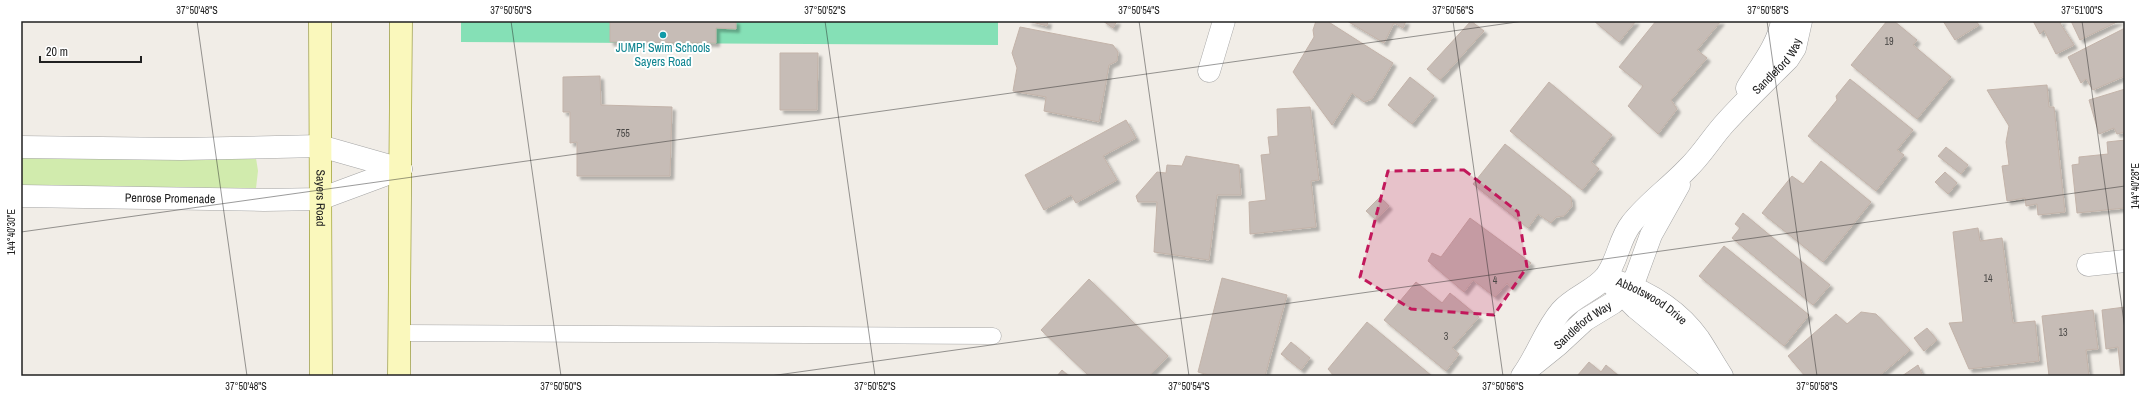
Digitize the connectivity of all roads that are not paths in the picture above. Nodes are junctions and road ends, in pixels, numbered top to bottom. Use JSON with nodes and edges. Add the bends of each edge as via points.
{"nodes":[{"id":1,"x":320,"y":21,"type":"edge"},
{"id":2,"x":401,"y":21,"type":"edge"},
{"id":3,"x":1224,"y":21,"type":"edge"},
{"id":4,"x":1782,"y":21,"type":"edge"},
{"id":5,"x":1801,"y":21,"type":"edge"},
{"id":6,"x":1209,"y":71,"type":"dead end"},
{"id":7,"x":1725,"y":123,"type":"junction"},
{"id":8,"x":320,"y":146,"type":"junction"},
{"id":9,"x":21,"y":147,"type":"edge"},
{"id":10,"x":1688,"y":168,"type":"junction"},
{"id":11,"x":401,"y":169,"type":"junction"},
{"id":12,"x":21,"y":196,"type":"edge"},
{"id":13,"x":320,"y":199,"type":"junction"},
{"id":14,"x":2125,"y":260,"type":"edge"},
{"id":15,"x":2088,"y":265,"type":"dead end"},
{"id":16,"x":1606,"y":277,"type":"junction"},
{"id":17,"x":1627,"y":290,"type":"junction"},
{"id":18,"x":400,"y":333,"type":"junction"},
{"id":19,"x":993,"y":336,"type":"dead end"},
{"id":20,"x":1523,"y":374,"type":"edge"},
{"id":21,"x":320,"y":376,"type":"edge"},
{"id":22,"x":399,"y":376,"type":"edge"},
{"id":23,"x":1718,"y":376,"type":"edge"},
{"id":24,"x":1722,"y":376,"type":"edge"}],
"edges":[{"from":1,"to":8,"type":"main road","name":"Sayers Road"},
{"from":2,"to":11,"type":"main road"},
{"from":3,"to":6,"type":"street"},
{"from":4,"to":7,"type":"street","name":"Sandleford Way","via":[[1781,32]]},
{"from":5,"to":7,"type":"street","name":"Sandleford Way","via":[[1795,48],[1788,59]]},
{"from":7,"to":10,"type":"street","name":"Sandleford Way"},
{"from":8,"to":9,"type":"street","via":[[181,149]]},
{"from":8,"to":11,"type":"street"},
{"from":8,"to":13,"type":"main road","name":"Sayers Road"},
{"from":10,"to":16,"type":"street","name":"Sandleford Way","via":[[1648,204],[1630,225]]},
{"from":10,"to":17,"type":"street","name":"Sandleford Way","via":[[1651,235],[1636,276]]},
{"from":11,"to":13,"type":"street","name":"Penrose Promenade"},
{"from":11,"to":18,"type":"main road"},
{"from":12,"to":13,"type":"street","name":"Penrose Promenade"},
{"from":13,"to":21,"type":"main road","name":"Sayers Road"},
{"from":14,"to":15,"type":"street"},
{"from":16,"to":17,"type":"street","name":"Abbotswood Drive"},
{"from":16,"to":20,"type":"street","name":"Sandleford Way","via":[[1592,289],[1576,297],[1562,311],[1546,332]]},
{"from":17,"to":20,"type":"street","name":"Sandleford Way","via":[[1613,303],[1585,320]]},
{"from":17,"to":23,"type":"street","name":"Abbotswood Drive"},
{"from":17,"to":24,"type":"street","name":"Abbotswood Drive","via":[[1640,289],[1683,320],[1699,338]]},
{"from":18,"to":19,"type":"lane"},
{"from":18,"to":22,"type":"main road"}]}
